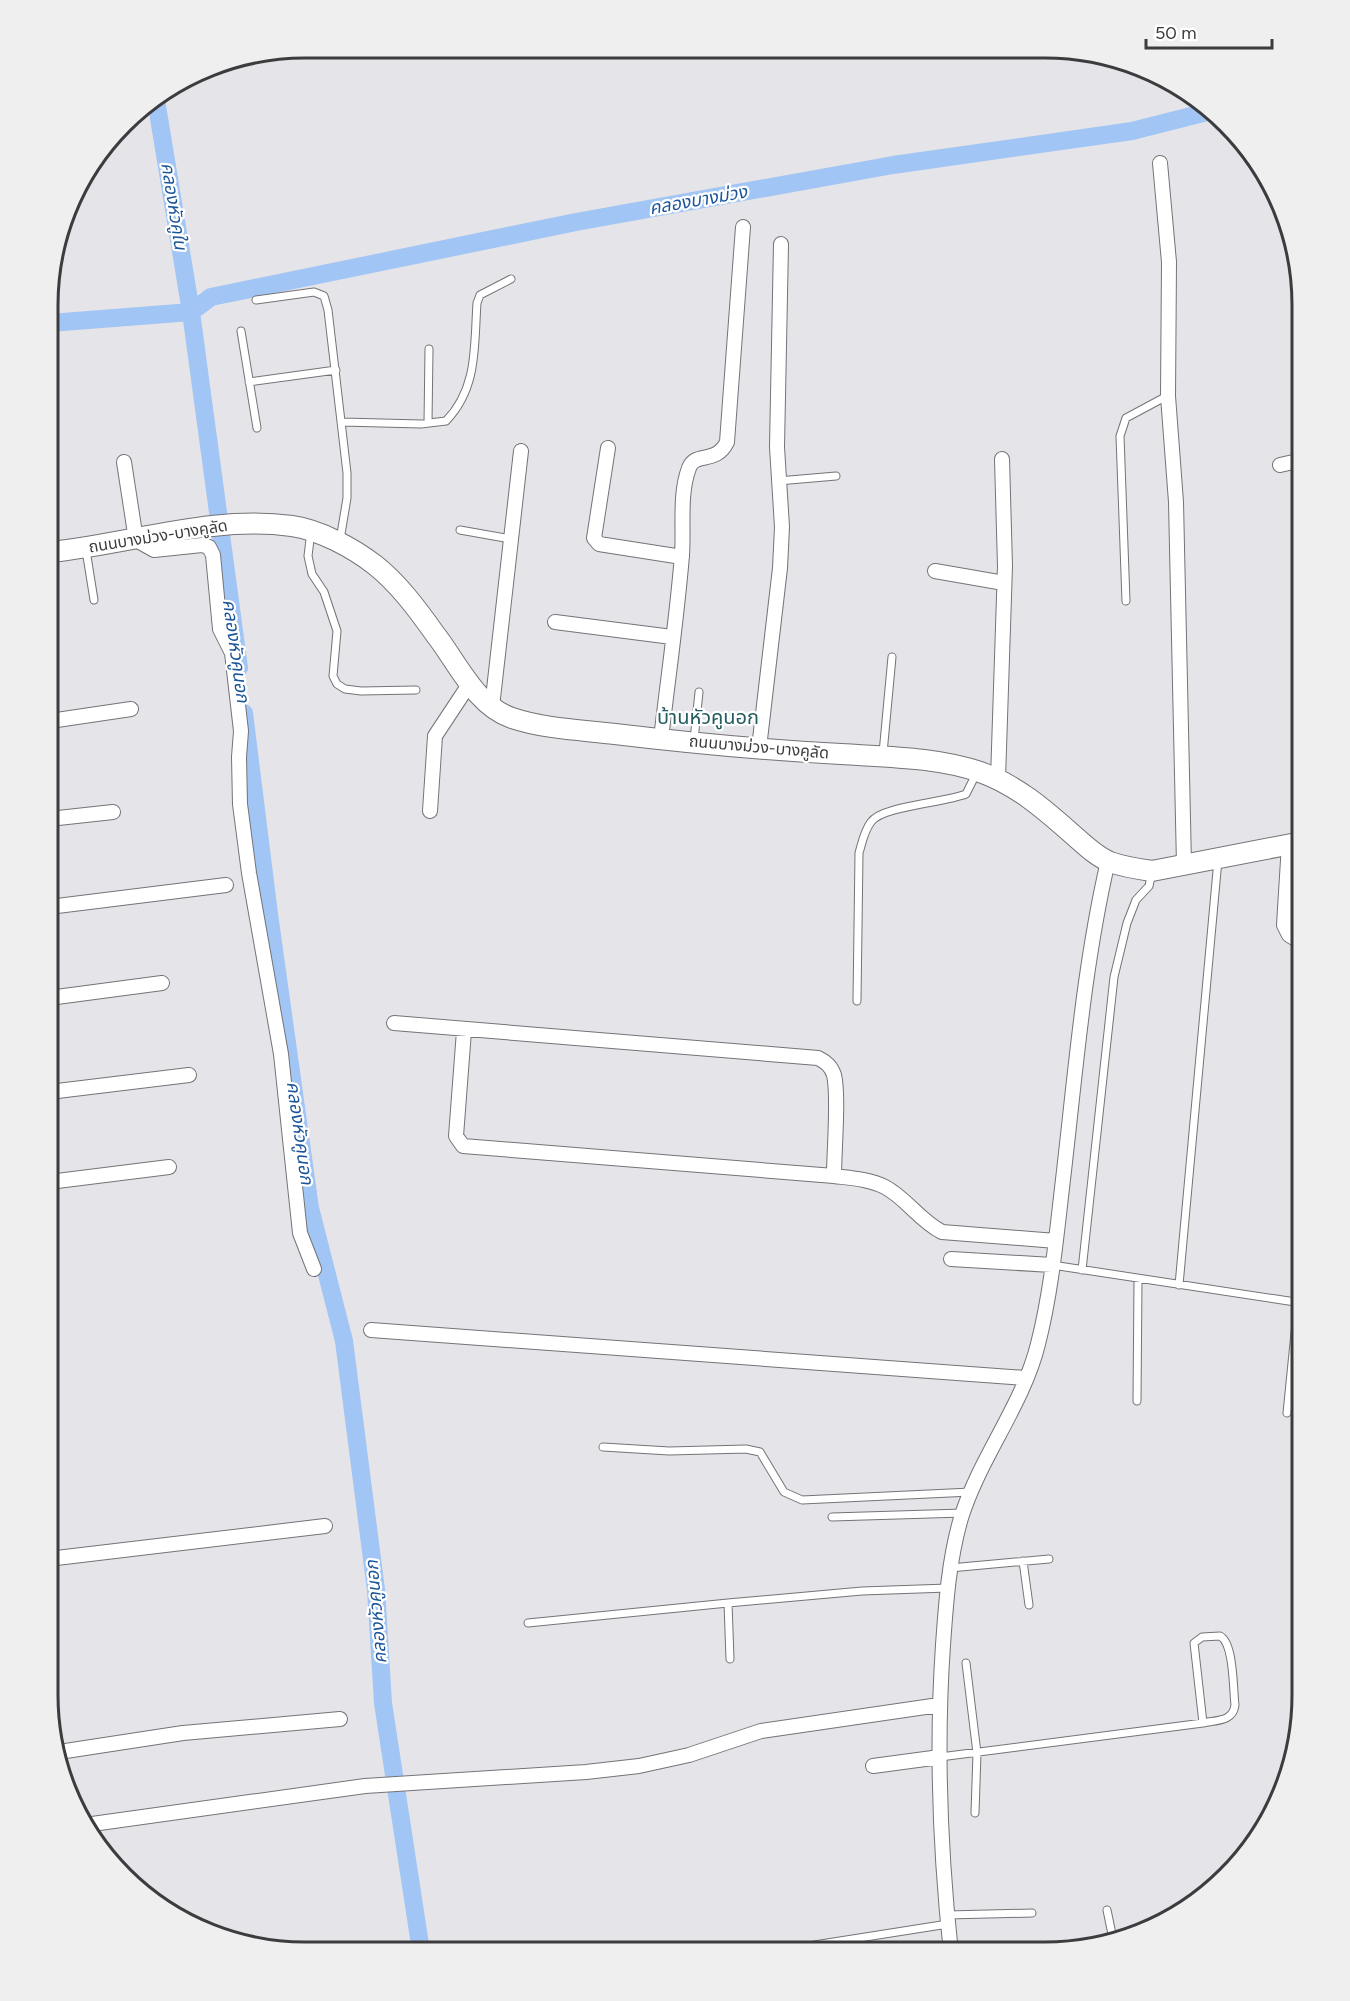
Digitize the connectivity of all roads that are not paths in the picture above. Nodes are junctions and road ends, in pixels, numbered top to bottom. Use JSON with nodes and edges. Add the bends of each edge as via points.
{"nodes":[{"id":1,"x":1160,"y":163,"type":"dead end"},
{"id":2,"x":743,"y":227,"type":"dead end"},
{"id":3,"x":781,"y":244,"type":"dead end"},
{"id":4,"x":511,"y":279,"type":"dead end"},
{"id":5,"x":256,"y":300,"type":"dead end"},
{"id":6,"x":241,"y":331,"type":"dead end"},
{"id":7,"x":429,"y":349,"type":"dead end"},
{"id":8,"x":336,"y":370,"type":"junction"},
{"id":9,"x":249,"y":382,"type":"junction"},
{"id":10,"x":1168,"y":396,"type":"junction"},
{"id":11,"x":342,"y":422,"type":"junction"},
{"id":12,"x":428,"y":423,"type":"junction"},
{"id":13,"x":257,"y":428,"type":"dead end"},
{"id":14,"x":608,"y":448,"type":"dead end"},
{"id":15,"x":522,"y":451,"type":"dead end"},
{"id":16,"x":1002,"y":459,"type":"dead end"},
{"id":17,"x":123,"y":462,"type":"dead end"},
{"id":18,"x":1292,"y":462,"type":"edge"},
{"id":19,"x":1280,"y":465,"type":"dead end"},
{"id":20,"x":836,"y":476,"type":"dead end"},
{"id":21,"x":778,"y":481,"type":"junction"},
{"id":22,"x":460,"y":530,"type":"dead end"},
{"id":23,"x":311,"y":531,"type":"junction"},
{"id":24,"x":511,"y":538,"type":"junction"},
{"id":25,"x":136,"y":540,"type":"junction"},
{"id":26,"x":339,"y":544,"type":"junction"},
{"id":27,"x":86,"y":548,"type":"junction"},
{"id":28,"x":58,"y":551,"type":"edge"},
{"id":29,"x":682,"y":557,"type":"junction"},
{"id":30,"x":935,"y":570,"type":"dead end"},
{"id":31,"x":1004,"y":583,"type":"junction"},
{"id":32,"x":94,"y":600,"type":"dead end"},
{"id":33,"x":1126,"y":601,"type":"dead end"},
{"id":34,"x":555,"y":621,"type":"dead end"},
{"id":35,"x":672,"y":637,"type":"junction"},
{"id":36,"x":892,"y":657,"type":"dead end"},
{"id":37,"x":470,"y":683,"type":"junction"},
{"id":38,"x":416,"y":690,"type":"dead end"},
{"id":39,"x":699,"y":692,"type":"dead end"},
{"id":40,"x":492,"y":707,"type":"junction"},
{"id":41,"x":130,"y":709,"type":"dead end"},
{"id":42,"x":58,"y":720,"type":"edge"},
{"id":43,"x":661,"y":739,"type":"junction"},
{"id":44,"x":694,"y":742,"type":"junction"},
{"id":45,"x":759,"y":748,"type":"junction"},
{"id":46,"x":882,"y":757,"type":"junction"},
{"id":47,"x":977,"y":771,"type":"junction"},
{"id":48,"x":998,"y":779,"type":"junction"},
{"id":49,"x":430,"y":811,"type":"dead end"},
{"id":50,"x":113,"y":812,"type":"dead end"},
{"id":51,"x":58,"y":818,"type":"edge"},
{"id":52,"x":1292,"y":844,"type":"edge"},
{"id":53,"x":1218,"y":857,"type":"junction"},
{"id":54,"x":1108,"y":861,"type":"junction"},
{"id":55,"x":1184,"y":865,"type":"junction"},
{"id":56,"x":1292,"y":865,"type":"edge"},
{"id":57,"x":1152,"y":871,"type":"junction"},
{"id":58,"x":226,"y":885,"type":"dead end"},
{"id":59,"x":58,"y":906,"type":"edge"},
{"id":60,"x":1292,"y":937,"type":"edge"},
{"id":61,"x":162,"y":983,"type":"dead end"},
{"id":62,"x":58,"y":997,"type":"edge"},
{"id":63,"x":857,"y":1001,"type":"dead end"},
{"id":64,"x":394,"y":1023,"type":"dead end"},
{"id":65,"x":464,"y":1031,"type":"junction"},
{"id":66,"x":189,"y":1075,"type":"dead end"},
{"id":67,"x":58,"y":1091,"type":"edge"},
{"id":68,"x":169,"y":1167,"type":"dead end"},
{"id":69,"x":834,"y":1176,"type":"junction"},
{"id":70,"x":58,"y":1181,"type":"edge"},
{"id":71,"x":1056,"y":1241,"type":"junction"},
{"id":72,"x":951,"y":1259,"type":"dead end"},
{"id":73,"x":1052,"y":1265,"type":"junction"},
{"id":74,"x":314,"y":1269,"type":"dead end"},
{"id":75,"x":1082,"y":1270,"type":"junction"},
{"id":76,"x":1138,"y":1280,"type":"junction"},
{"id":77,"x":1179,"y":1284,"type":"junction"},
{"id":78,"x":1292,"y":1302,"type":"edge"},
{"id":79,"x":371,"y":1330,"type":"dead end"},
{"id":80,"x":1292,"y":1371,"type":"edge"},
{"id":81,"x":1026,"y":1378,"type":"junction"},
{"id":82,"x":1137,"y":1401,"type":"dead end"},
{"id":83,"x":1287,"y":1413,"type":"dead end"},
{"id":84,"x":603,"y":1447,"type":"dead end"},
{"id":85,"x":972,"y":1492,"type":"junction"},
{"id":86,"x":963,"y":1513,"type":"junction"},
{"id":87,"x":832,"y":1517,"type":"dead end"},
{"id":88,"x":325,"y":1526,"type":"dead end"},
{"id":89,"x":58,"y":1558,"type":"edge"},
{"id":90,"x":1049,"y":1559,"type":"dead end"},
{"id":91,"x":1023,"y":1562,"type":"junction"},
{"id":92,"x":950,"y":1568,"type":"junction"},
{"id":93,"x":948,"y":1588,"type":"junction"},
{"id":94,"x":728,"y":1602,"type":"junction"},
{"id":95,"x":1029,"y":1605,"type":"dead end"},
{"id":96,"x":528,"y":1623,"type":"dead end"},
{"id":97,"x":730,"y":1659,"type":"dead end"},
{"id":98,"x":966,"y":1663,"type":"dead end"},
{"id":99,"x":939,"y":1705,"type":"junction"},
{"id":100,"x":340,"y":1719,"type":"dead end"},
{"id":101,"x":1203,"y":1723,"type":"junction"},
{"id":102,"x":65,"y":1751,"type":"edge"},
{"id":103,"x":977,"y":1753,"type":"junction"},
{"id":104,"x":940,"y":1757,"type":"junction"},
{"id":105,"x":873,"y":1766,"type":"dead end"},
{"id":106,"x":975,"y":1813,"type":"dead end"},
{"id":107,"x":95,"y":1824,"type":"edge"},
{"id":108,"x":1107,"y":1910,"type":"dead end"},
{"id":109,"x":1032,"y":1913,"type":"dead end"},
{"id":110,"x":947,"y":1920,"type":"junction"},
{"id":111,"x":1112,"y":1933,"type":"edge"},
{"id":112,"x":825,"y":1942,"type":"edge"},
{"id":113,"x":950,"y":1942,"type":"edge"}],
"edges":[{"from":1,"to":10,"type":"street","via":[[1169,262]]},
{"from":2,"to":29,"type":"street","via":[[728,441],[723,451],[690,465],[685,480]]},
{"from":3,"to":21,"type":"street"},
{"from":4,"to":12,"type":"lane","via":[[480,295],[472,375],[465,397],[446,421]]},
{"from":5,"to":8,"type":"lane","via":[[314,292],[324,296]]},
{"from":6,"to":9,"type":"lane"},
{"from":7,"to":12,"type":"lane"},
{"from":8,"to":9,"type":"lane"},
{"from":8,"to":11,"type":"lane"},
{"from":9,"to":13,"type":"lane"},
{"from":10,"to":33,"type":"lane","via":[[1126,418],[1120,436]]},
{"from":10,"to":55,"type":"street","via":[[1176,502]]},
{"from":11,"to":12,"type":"lane"},
{"from":11,"to":26,"type":"lane","via":[[347,498]]},
{"from":14,"to":29,"type":"street","via":[[594,538],[599,544]]},
{"from":15,"to":24,"type":"street"},
{"from":16,"to":31,"type":"street"},
{"from":17,"to":25,"type":"street"},
{"from":18,"to":19,"type":"street"},
{"from":20,"to":21,"type":"lane"},
{"from":21,"to":45,"type":"street","via":[[780,568]]},
{"from":22,"to":24,"type":"lane"},
{"from":23,"to":25,"type":"street","name":"ถนนบางม่วง-บางคูลัด","via":[[250,523],[192,528]]},
{"from":23,"to":26,"type":"street","name":"ถนนบางม่วง-บางคูลัด"},
{"from":23,"to":38,"type":"lane","via":[[308,556],[312,574],[324,592],[338,632],[333,676],[338,684],[361,691]]},
{"from":24,"to":40,"type":"street"},
{"from":25,"to":27,"type":"street","name":"ถนนบางม่วง-บางคูลัด"},
{"from":25,"to":74,"type":"street","via":[[154,550],[202,545],[209,547],[213,555],[220,629],[232,653],[241,731],[240,804],[249,873],[281,1054],[300,1233]]},
{"from":26,"to":37,"type":"street","name":"ถนนบางม่วง-บางคูลัด","via":[[375,565],[399,588]]},
{"from":27,"to":28,"type":"street","name":"ถนนบางม่วง-บางคูลัด"},
{"from":27,"to":32,"type":"lane"},
{"from":29,"to":35,"type":"street"},
{"from":30,"to":31,"type":"street"},
{"from":31,"to":48,"type":"street"},
{"from":34,"to":35,"type":"street"},
{"from":35,"to":43,"type":"street"},
{"from":36,"to":46,"type":"lane"},
{"from":37,"to":40,"type":"street","name":"ถนนบางม่วง-บางคูลัด"},
{"from":37,"to":49,"type":"street","via":[[435,736]]},
{"from":39,"to":44,"type":"lane"},
{"from":40,"to":43,"type":"street","name":"ถนนบางม่วง-บางคูลัด","via":[[510,718],[543,725]]},
{"from":41,"to":42,"type":"street"},
{"from":43,"to":44,"type":"street","name":"ถนนบางม่วง-บางคูลัด"},
{"from":44,"to":45,"type":"street","name":"ถนนบางม่วง-บางคูลัด"},
{"from":45,"to":46,"type":"street","name":"ถนนบางม่วง-บางคูลัด"},
{"from":46,"to":47,"type":"street","name":"ถนนบางม่วง-บางคูลัด"},
{"from":47,"to":48,"type":"street","name":"ถนนบางม่วง-บางคูลัด"},
{"from":47,"to":63,"type":"lane","via":[[966,794],[939,803],[889,809],[872,820],[864,834],[859,853]]},
{"from":48,"to":54,"type":"street","name":"ถนนบางม่วง-บางคูลัด","via":[[1025,795]]},
{"from":50,"to":51,"type":"street"},
{"from":52,"to":53,"type":"street","name":"ถนนบางม่วง-บางคูลัด"},
{"from":53,"to":55,"type":"street","name":"ถนนบางม่วง-บางคูลัด"},
{"from":53,"to":77,"type":"lane"},
{"from":54,"to":57,"type":"street","name":"ถนนบางม่วง-บางคูลัด"},
{"from":54,"to":71,"type":"street","via":[[1085,979]]},
{"from":55,"to":57,"type":"street","name":"ถนนบางม่วง-บางคูลัด"},
{"from":56,"to":60,"type":"street","via":[[1284,925]]},
{"from":57,"to":75,"type":"lane","via":[[1149,886],[1136,900],[1126,922],[1114,977]]},
{"from":58,"to":59,"type":"street"},
{"from":61,"to":62,"type":"street"},
{"from":64,"to":65,"type":"street"},
{"from":65,"to":69,"type":"street","via":[[818,1058],[831,1068],[835,1084]]},
{"from":65,"to":69,"type":"street","via":[[456,1136],[464,1146]]},
{"from":66,"to":67,"type":"street"},
{"from":68,"to":70,"type":"street"},
{"from":69,"to":71,"type":"street","via":[[884,1186],[942,1232]]},
{"from":71,"to":73,"type":"street"},
{"from":72,"to":73,"type":"street"},
{"from":73,"to":75,"type":"lane"},
{"from":73,"to":81,"type":"street","via":[[1038,1344]]},
{"from":75,"to":76,"type":"lane"},
{"from":76,"to":77,"type":"lane"},
{"from":76,"to":82,"type":"lane"},
{"from":77,"to":78,"type":"lane"},
{"from":79,"to":81,"type":"street"},
{"from":80,"to":83,"type":"lane"},
{"from":81,"to":85,"type":"street"},
{"from":84,"to":85,"type":"lane","via":[[760,1452],[784,1492],[802,1500]]},
{"from":85,"to":86,"type":"street"},
{"from":86,"to":87,"type":"lane"},
{"from":86,"to":92,"type":"street"},
{"from":88,"to":89,"type":"street"},
{"from":90,"to":91,"type":"lane"},
{"from":91,"to":92,"type":"lane"},
{"from":91,"to":95,"type":"lane"},
{"from":92,"to":93,"type":"street"},
{"from":93,"to":94,"type":"lane"},
{"from":93,"to":99,"type":"street"},
{"from":94,"to":96,"type":"lane"},
{"from":94,"to":97,"type":"lane"},
{"from":98,"to":103,"type":"lane"},
{"from":99,"to":104,"type":"street"},
{"from":99,"to":107,"type":"street","via":[[761,1731],[689,1755],[639,1766],[364,1786]]},
{"from":100,"to":102,"type":"street","via":[[183,1733]]},
{"from":101,"to":101,"type":"lane","via":[[1194,1643],[1202,1637],[1220,1636],[1228,1642],[1230,1651],[1234,1711],[1228,1718]]},
{"from":101,"to":103,"type":"lane"},
{"from":103,"to":104,"type":"lane"},
{"from":103,"to":106,"type":"lane"},
{"from":104,"to":105,"type":"street"},
{"from":104,"to":110,"type":"street"},
{"from":108,"to":111,"type":"lane"},
{"from":109,"to":110,"type":"lane"},
{"from":110,"to":112,"type":"lane"},
{"from":110,"to":113,"type":"street"}]}
